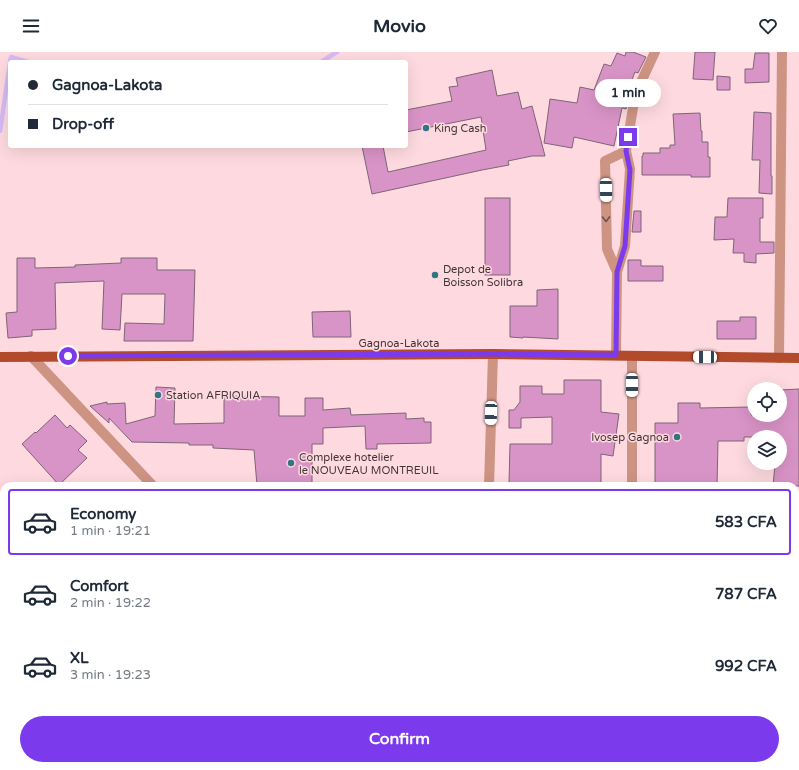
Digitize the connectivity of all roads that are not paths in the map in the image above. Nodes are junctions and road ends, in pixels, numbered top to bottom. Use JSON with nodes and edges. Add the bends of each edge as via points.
{"nodes":[{"id":1,"x":655,"y":52,"type":"edge"},
{"id":2,"x":782,"y":52,"type":"edge"},
{"id":3,"x":626,"y":151,"type":"junction"},
{"id":4,"x":617,"y":272,"type":"junction"},
{"id":5,"x":492,"y":354,"type":"junction"},
{"id":6,"x":616,"y":355,"type":"junction"},
{"id":7,"x":31,"y":356,"type":"junction"},
{"id":8,"x":632,"y":356,"type":"junction"},
{"id":9,"x":0,"y":357,"type":"edge"},
{"id":10,"x":779,"y":358,"type":"junction"},
{"id":11,"x":799,"y":358,"type":"edge"},
{"id":12,"x":149,"y":482,"type":"edge"},
{"id":13,"x":489,"y":482,"type":"edge"},
{"id":14,"x":632,"y":482,"type":"edge"}],
"edges":[{"from":1,"to":3,"type":"street","via":[[635,95]]},
{"from":2,"to":10,"type":"street"},
{"from":3,"to":4,"type":"street","via":[[630,170],[625,246]]},
{"from":3,"to":4,"type":"street","one_way":true,"via":[[605,160],[607,249]]},
{"from":4,"to":6,"type":"street"},
{"from":5,"to":6,"type":"main road","name":"Gagnoa-Lakota"},
{"from":5,"to":7,"type":"main road","name":"Gagnoa-Lakota"},
{"from":5,"to":13,"type":"street"},
{"from":6,"to":8,"type":"main road","name":"Gagnoa-Lakota"},
{"from":7,"to":9,"type":"main road","name":"Gagnoa-Lakota"},
{"from":7,"to":12,"type":"street"},
{"from":8,"to":10,"type":"main road","name":"Gagnoa-Lakota"},
{"from":8,"to":14,"type":"street"},
{"from":10,"to":11,"type":"main road","name":"Gagnoa-Lakota"}]}
